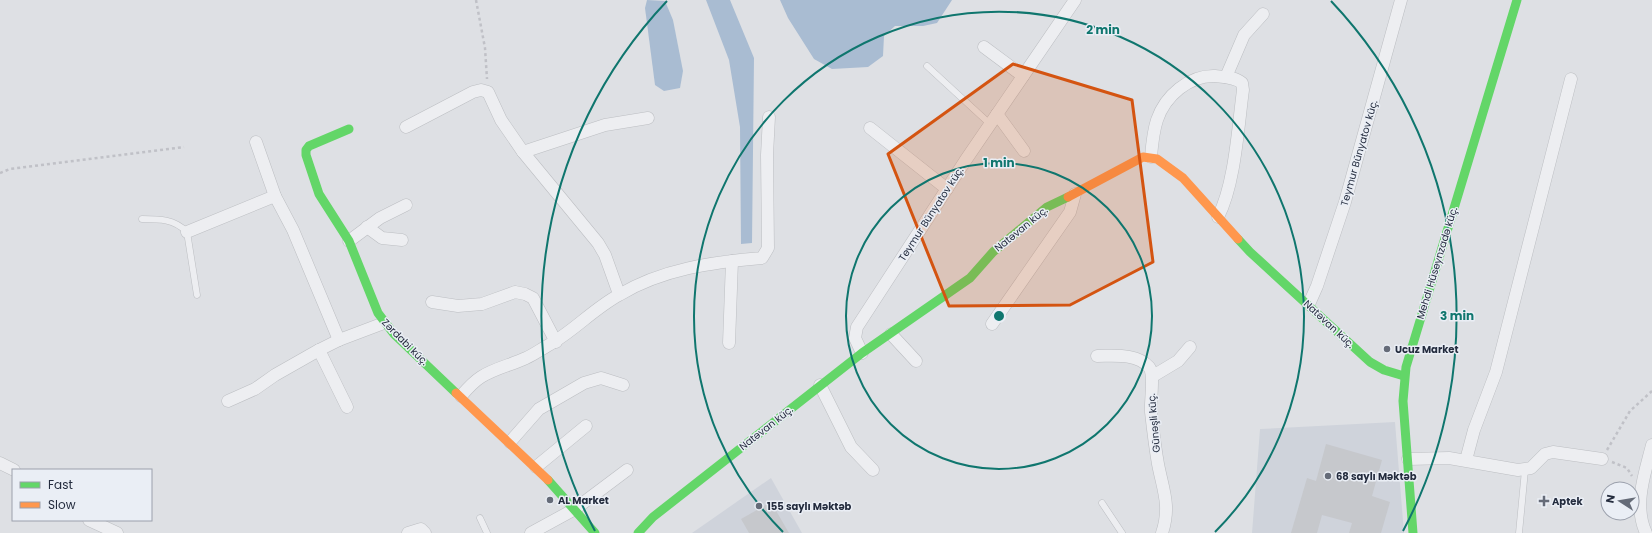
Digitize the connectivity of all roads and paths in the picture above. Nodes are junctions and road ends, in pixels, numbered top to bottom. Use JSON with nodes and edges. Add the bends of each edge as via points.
{"nodes":[{"id":1,"x":476,"y":0,"type":"edge"},
{"id":2,"x":1075,"y":0,"type":"edge"},
{"id":3,"x":1401,"y":0,"type":"edge"},
{"id":4,"x":1517,"y":0,"type":"edge"},
{"id":5,"x":1263,"y":14,"type":"dead end"},
{"id":6,"x":984,"y":47,"type":"dead end"},
{"id":7,"x":926,"y":66,"type":"dead end"},
{"id":8,"x":1023,"y":76,"type":"junction"},
{"id":9,"x":1226,"y":77,"type":"junction"},
{"id":10,"x":1571,"y":80,"type":"dead end"},
{"id":11,"x":488,"y":92,"type":"junction"},
{"id":12,"x":769,"y":117,"type":"dead end"},
{"id":13,"x":648,"y":118,"type":"dead end"},
{"id":14,"x":993,"y":119,"type":"junction"},
{"id":15,"x":406,"y":127,"type":"dead end"},
{"id":16,"x":870,"y":128,"type":"dead end"},
{"id":17,"x":350,"y":129,"type":"dead end"},
{"id":18,"x":256,"y":142,"type":"dead end"},
{"id":19,"x":184,"y":147,"type":"dead end"},
{"id":20,"x":1024,"y":151,"type":"dead end"},
{"id":21,"x":523,"y":152,"type":"junction"},
{"id":22,"x":1150,"y":157,"type":"junction"},
{"id":23,"x":0,"y":172,"type":"edge"},
{"id":24,"x":947,"y":189,"type":"junction"},
{"id":25,"x":1075,"y":194,"type":"junction"},
{"id":26,"x":275,"y":196,"type":"junction"},
{"id":27,"x":406,"y":205,"type":"dead end"},
{"id":28,"x":1218,"y":217,"type":"junction"},
{"id":29,"x":142,"y":219,"type":"dead end"},
{"id":30,"x":367,"y":227,"type":"junction"},
{"id":31,"x":187,"y":232,"type":"junction"},
{"id":32,"x":402,"y":240,"type":"dead end"},
{"id":33,"x":349,"y":241,"type":"junction"},
{"id":34,"x":732,"y":261,"type":"junction"},
{"id":35,"x":619,"y":294,"type":"junction"},
{"id":36,"x":197,"y":295,"type":"dead end"},
{"id":37,"x":432,"y":302,"type":"dead end"},
{"id":38,"x":1309,"y":304,"type":"junction"},
{"id":39,"x":384,"y":323,"type":"junction"},
{"id":40,"x":992,"y":324,"type":"dead end"},
{"id":41,"x":891,"y":334,"type":"junction"},
{"id":42,"x":339,"y":340,"type":"junction"},
{"id":43,"x":556,"y":342,"type":"junction"},
{"id":44,"x":729,"y":343,"type":"dead end"},
{"id":45,"x":1190,"y":347,"type":"dead end"},
{"id":46,"x":320,"y":350,"type":"junction"},
{"id":47,"x":862,"y":353,"type":"junction"},
{"id":48,"x":1097,"y":356,"type":"dead end"},
{"id":49,"x":916,"y":361,"type":"dead end"},
{"id":50,"x":1153,"y":376,"type":"junction"},
{"id":51,"x":1404,"y":376,"type":"junction"},
{"id":52,"x":623,"y":385,"type":"dead end"},
{"id":53,"x":820,"y":385,"type":"junction"},
{"id":54,"x":1652,"y":391,"type":"edge"},
{"id":55,"x":461,"y":396,"type":"junction"},
{"id":56,"x":228,"y":401,"type":"dead end"},
{"id":57,"x":347,"y":408,"type":"dead end"},
{"id":58,"x":586,"y":426,"type":"dead end"},
{"id":59,"x":510,"y":442,"type":"junction"},
{"id":60,"x":1652,"y":445,"type":"edge"},
{"id":61,"x":1408,"y":459,"type":"junction"},
{"id":62,"x":1602,"y":459,"type":"junction"},
{"id":63,"x":1466,"y":460,"type":"junction"},
{"id":64,"x":0,"y":463,"type":"edge"},
{"id":65,"x":536,"y":467,"type":"junction"},
{"id":66,"x":12,"y":469,"type":"edge"},
{"id":67,"x":627,"y":470,"type":"dead end"},
{"id":68,"x":873,"y":470,"type":"dead end"},
{"id":69,"x":1525,"y":470,"type":"junction"},
{"id":70,"x":1634,"y":479,"type":"dead end"},
{"id":71,"x":1102,"y":503,"type":"dead end"},
{"id":72,"x":575,"y":509,"type":"junction"},
{"id":73,"x":480,"y":518,"type":"dead end"},
{"id":74,"x":91,"y":521,"type":"edge"},
{"id":75,"x":111,"y":532,"type":"edge"},
{"id":76,"x":408,"y":533,"type":"edge"},
{"id":77,"x":425,"y":533,"type":"edge"},
{"id":78,"x":487,"y":533,"type":"edge"},
{"id":79,"x":531,"y":533,"type":"edge"},
{"id":80,"x":595,"y":533,"type":"edge"},
{"id":81,"x":638,"y":533,"type":"edge"},
{"id":82,"x":1122,"y":533,"type":"edge"},
{"id":83,"x":1162,"y":533,"type":"edge"},
{"id":84,"x":1413,"y":533,"type":"edge"},
{"id":85,"x":1520,"y":533,"type":"edge"},
{"id":86,"x":1646,"y":533,"type":"edge"}],
"edges":[{"from":1,"to":11,"type":"path","via":[[485,48]]},
{"from":2,"to":8,"type":"street","name":"Teymur Bünyatov küç."},
{"from":3,"to":38,"type":"street","name":"Teymur Bünyatov küç.","via":[[1345,202]]},
{"from":4,"to":51,"type":"street","name":"Mehdi Hüseynzadə küç."},
{"from":5,"to":9,"type":"street","via":[[1244,35]]},
{"from":6,"to":8,"type":"street"},
{"from":7,"to":14,"type":"lane"},
{"from":8,"to":14,"type":"street","name":"Teymur Bünyatov küç."},
{"from":9,"to":22,"type":"street","via":[[1204,77],[1186,83],[1176,90],[1157,120]]},
{"from":9,"to":28,"type":"street","via":[[1239,80],[1243,90],[1229,187],[1224,207]]},
{"from":10,"to":63,"type":"street","via":[[1496,372],[1474,430]]},
{"from":11,"to":15,"type":"street","via":[[473,92]]},
{"from":11,"to":21,"type":"street","via":[[501,120]]},
{"from":12,"to":34,"type":"street","via":[[768,248],[762,258]]},
{"from":13,"to":21,"type":"street","via":[[605,126]]},
{"from":14,"to":20,"type":"street"},
{"from":14,"to":24,"type":"street","name":"Teymur Bünyatov küç."},
{"from":16,"to":24,"type":"street"},
{"from":17,"to":33,"type":"street","name":"Zərdabi küç.","via":[[306,150],[319,194]]},
{"from":18,"to":26,"type":"street"},
{"from":19,"to":23,"type":"path"},
{"from":21,"to":35,"type":"street","via":[[598,243]]},
{"from":22,"to":25,"type":"street","name":"Natəvan küç.","via":[[1135,160]]},
{"from":22,"to":28,"type":"street","name":"Natəvan küç.","via":[[1164,163],[1183,178]]},
{"from":24,"to":47,"type":"street","name":"Teymur Bünyatov küç.","via":[[857,327],[855,338]]},
{"from":25,"to":40,"type":"street","via":[[1070,212]]},
{"from":25,"to":41,"type":"street","name":"Natəvan küç.","via":[[1041,211],[989,255],[970,278]]},
{"from":26,"to":31,"type":"street"},
{"from":26,"to":42,"type":"street"},
{"from":27,"to":30,"type":"street"},
{"from":28,"to":38,"type":"street","name":"Natəvan küç.","via":[[1250,252]]},
{"from":29,"to":31,"type":"lane","via":[[175,222]]},
{"from":30,"to":32,"type":"street","via":[[382,238]]},
{"from":30,"to":33,"type":"street"},
{"from":31,"to":36,"type":"lane"},
{"from":33,"to":39,"type":"street","name":"Zərdabi küç.","via":[[372,300]]},
{"from":34,"to":35,"type":"street","via":[[687,268],[655,278]]},
{"from":34,"to":44,"type":"street"},
{"from":35,"to":43,"type":"street"},
{"from":37,"to":43,"type":"street","via":[[458,306],[482,304],[515,292],[525,294],[533,298]]},
{"from":38,"to":51,"type":"street","name":"Natəvan küç.","via":[[1370,362],[1384,370]]},
{"from":39,"to":42,"type":"street"},
{"from":39,"to":55,"type":"street","name":"Zərdabi küç."},
{"from":41,"to":47,"type":"street","name":"Natəvan küç."},
{"from":41,"to":49,"type":"street"},
{"from":42,"to":46,"type":"street"},
{"from":43,"to":55,"type":"street","via":[[526,358],[482,376]]},
{"from":45,"to":50,"type":"street","via":[[1178,361]]},
{"from":46,"to":56,"type":"street","via":[[255,389]]},
{"from":46,"to":57,"type":"street"},
{"from":47,"to":53,"type":"street","name":"Natəvan küç."},
{"from":48,"to":50,"type":"street","via":[[1133,358],[1150,368]]},
{"from":50,"to":83,"type":"street","name":"Günəşli küç.","via":[[1150,406],[1167,505]]},
{"from":51,"to":61,"type":"street","name":"Mehdi Hüseynzadə küç.","via":[[1403,401]]},
{"from":52,"to":59,"type":"street","via":[[601,378],[584,384],[539,409]]},
{"from":53,"to":68,"type":"street","via":[[851,447]]},
{"from":53,"to":81,"type":"street","name":"Natəvan küç.","via":[[653,517]]},
{"from":54,"to":62,"type":"path","via":[[1630,411]]},
{"from":55,"to":59,"type":"street","name":"Zərdabi küç."},
{"from":58,"to":65,"type":"street"},
{"from":59,"to":65,"type":"street","name":"Zərdabi küç."},
{"from":60,"to":86,"type":"street","via":[[1641,486],[1641,515]]},
{"from":61,"to":63,"type":"street"},
{"from":61,"to":84,"type":"street","name":"Mehdi Hüseynzadə küç."},
{"from":62,"to":69,"type":"street","via":[[1553,452],[1545,454],[1531,468]]},
{"from":62,"to":70,"type":"path","via":[[1627,468]]},
{"from":63,"to":69,"type":"street"},
{"from":64,"to":66,"type":"street"},
{"from":65,"to":72,"type":"street","name":"Zərdabi küç."},
{"from":67,"to":72,"type":"street"},
{"from":69,"to":85,"type":"lane"},
{"from":71,"to":82,"type":"lane"},
{"from":72,"to":79,"type":"street"},
{"from":72,"to":80,"type":"street","name":"Zərdabi küç."},
{"from":73,"to":78,"type":"lane"},
{"from":74,"to":75,"type":"street"},
{"from":76,"to":77,"type":"street","via":[[421,529]]}]}
